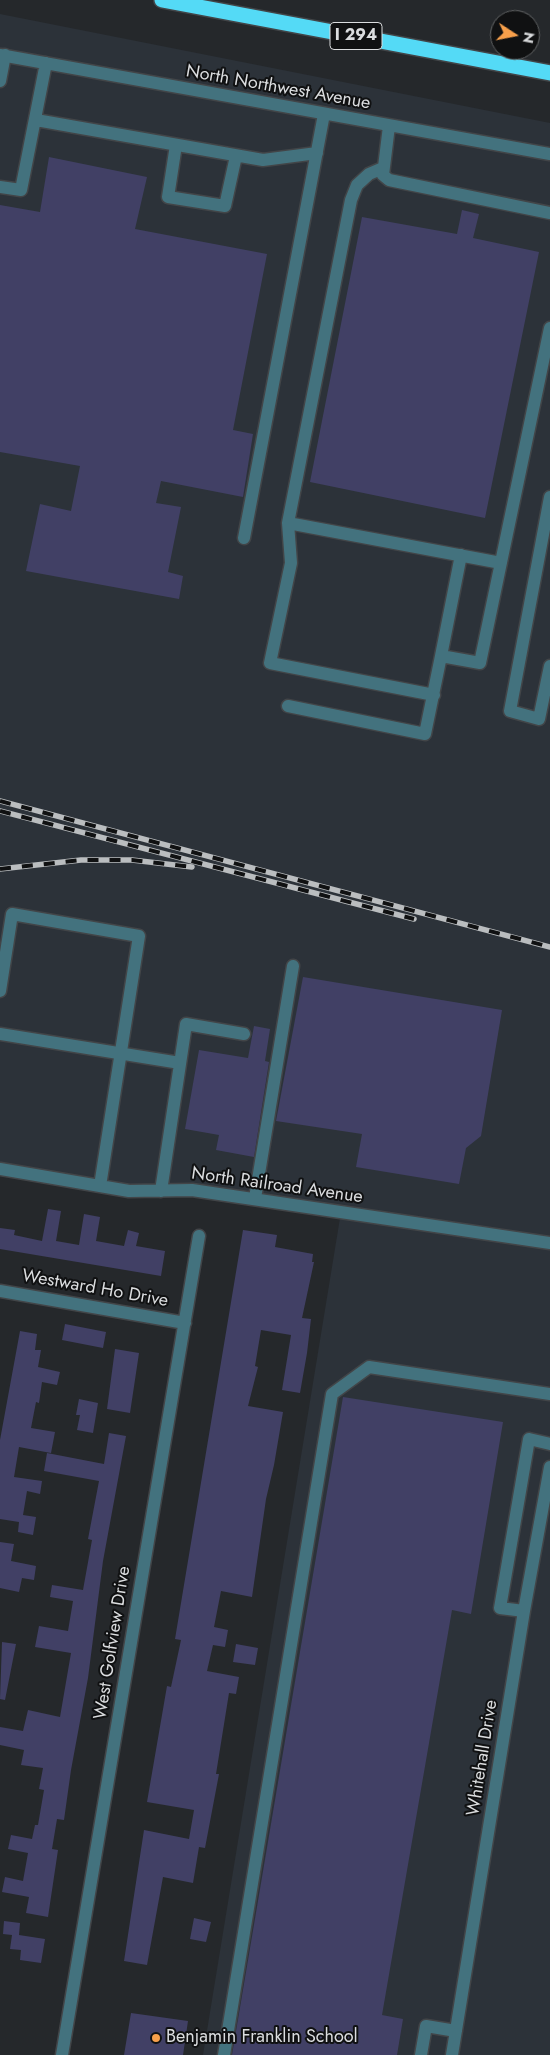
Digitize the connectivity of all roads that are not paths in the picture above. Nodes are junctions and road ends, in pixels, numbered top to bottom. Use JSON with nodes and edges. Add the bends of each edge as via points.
{"nodes":[{"id":1,"x":162,"y":0,"type":"edge"},
{"id":2,"x":2,"y":55,"type":"edge"},
{"id":3,"x":46,"y":63,"type":"junction"},
{"id":4,"x":550,"y":73,"type":"edge"},
{"id":5,"x":0,"y":81,"type":"edge"},
{"id":6,"x":324,"y":114,"type":"junction"},
{"id":7,"x":36,"y":120,"type":"junction"},
{"id":8,"x":389,"y":126,"type":"junction"},
{"id":9,"x":176,"y":145,"type":"junction"},
{"id":10,"x":316,"y":153,"type":"junction"},
{"id":11,"x":550,"y":154,"type":"edge"},
{"id":12,"x":236,"y":156,"type":"junction"},
{"id":13,"x":383,"y":168,"type":"junction"},
{"id":14,"x":0,"y":187,"type":"edge"},
{"id":15,"x":550,"y":213,"type":"edge"},
{"id":16,"x":550,"y":328,"type":"edge"},
{"id":17,"x":550,"y":497,"type":"edge"},
{"id":18,"x":288,"y":523,"type":"junction"},
{"id":19,"x":244,"y":538,"type":"dead end"},
{"id":20,"x":461,"y":555,"type":"junction"},
{"id":21,"x":501,"y":563,"type":"junction"},
{"id":22,"x":441,"y":656,"type":"junction"},
{"id":23,"x":550,"y":666,"type":"edge"},
{"id":24,"x":434,"y":695,"type":"junction"},
{"id":25,"x":288,"y":706,"type":"dead end"},
{"id":26,"x":293,"y":966,"type":"dead end"},
{"id":27,"x":0,"y":991,"type":"edge"},
{"id":28,"x":0,"y":1034,"type":"edge"},
{"id":29,"x":244,"y":1034,"type":"dead end"},
{"id":30,"x":120,"y":1054,"type":"junction"},
{"id":31,"x":180,"y":1063,"type":"junction"},
{"id":32,"x":0,"y":1169,"type":"edge"},
{"id":33,"x":100,"y":1186,"type":"junction"},
{"id":34,"x":161,"y":1190,"type":"junction"},
{"id":35,"x":255,"y":1198,"type":"junction"},
{"id":36,"x":199,"y":1236,"type":"dead end"},
{"id":37,"x":550,"y":1243,"type":"edge"},
{"id":38,"x":0,"y":1291,"type":"edge"},
{"id":39,"x":185,"y":1323,"type":"junction"},
{"id":40,"x":550,"y":1394,"type":"edge"},
{"id":41,"x":550,"y":1444,"type":"edge"},
{"id":42,"x":550,"y":1467,"type":"edge"},
{"id":43,"x":524,"y":1611,"type":"junction"},
{"id":44,"x":456,"y":2032,"type":"junction"},
{"id":45,"x":62,"y":2055,"type":"edge"},
{"id":46,"x":224,"y":2055,"type":"edge"},
{"id":47,"x":421,"y":2055,"type":"edge"},
{"id":48,"x":452,"y":2055,"type":"edge"}],
"edges":[{"from":1,"to":4,"type":"highway","number":"I 294"},
{"from":2,"to":3,"type":"street","name":"North Northwest Avenue"},
{"from":2,"to":5,"type":"street"},
{"from":3,"to":6,"type":"street","name":"North Northwest Avenue"},
{"from":3,"to":7,"type":"street"},
{"from":6,"to":8,"type":"street","name":"North Northwest Avenue"},
{"from":6,"to":10,"type":"street"},
{"from":7,"to":9,"type":"street"},
{"from":7,"to":14,"type":"street","via":[[21,190]]},
{"from":8,"to":11,"type":"street","name":"North Northwest Avenue"},
{"from":8,"to":13,"type":"street"},
{"from":9,"to":12,"type":"street"},
{"from":9,"to":12,"type":"street","via":[[168,196],[225,206]]},
{"from":10,"to":12,"type":"street","via":[[263,160]]},
{"from":10,"to":19,"type":"street"},
{"from":13,"to":15,"type":"street","via":[[383,175],[389,180]]},
{"from":13,"to":18,"type":"street","via":[[363,179],[351,200]]},
{"from":16,"to":21,"type":"street"},
{"from":17,"to":23,"type":"street","via":[[510,712],[539,719]]},
{"from":18,"to":20,"type":"street"},
{"from":18,"to":24,"type":"street","via":[[291,563],[270,663]]},
{"from":20,"to":21,"type":"street"},
{"from":20,"to":22,"type":"street"},
{"from":21,"to":22,"type":"street","via":[[480,663]]},
{"from":22,"to":24,"type":"street"},
{"from":24,"to":25,"type":"street","via":[[425,734]]},
{"from":26,"to":35,"type":"street"},
{"from":27,"to":30,"type":"street","via":[[12,914],[139,936]]},
{"from":28,"to":30,"type":"street"},
{"from":29,"to":31,"type":"street","via":[[186,1024]]},
{"from":30,"to":31,"type":"street"},
{"from":30,"to":33,"type":"street"},
{"from":31,"to":34,"type":"street"},
{"from":32,"to":33,"type":"street","name":"North Railroad Avenue"},
{"from":33,"to":34,"type":"street","name":"North Railroad Avenue","via":[[129,1191]]},
{"from":34,"to":35,"type":"street","name":"North Railroad Avenue","via":[[192,1190]]},
{"from":35,"to":37,"type":"street","name":"North Railroad Avenue"},
{"from":36,"to":39,"type":"street","name":"West Golfview Drive"},
{"from":38,"to":39,"type":"street","name":"Westward Ho Drive"},
{"from":39,"to":45,"type":"street","name":"West Golfview Drive"},
{"from":40,"to":46,"type":"street","via":[[369,1368],[332,1394]]},
{"from":41,"to":43,"type":"street","via":[[528,1440],[500,1608]]},
{"from":42,"to":43,"type":"street","name":"Whitehall Drive"},
{"from":43,"to":44,"type":"street","name":"Whitehall Drive"},
{"from":44,"to":47,"type":"street","via":[[426,2026]]},
{"from":44,"to":48,"type":"street","name":"Whitehall Drive"}]}
